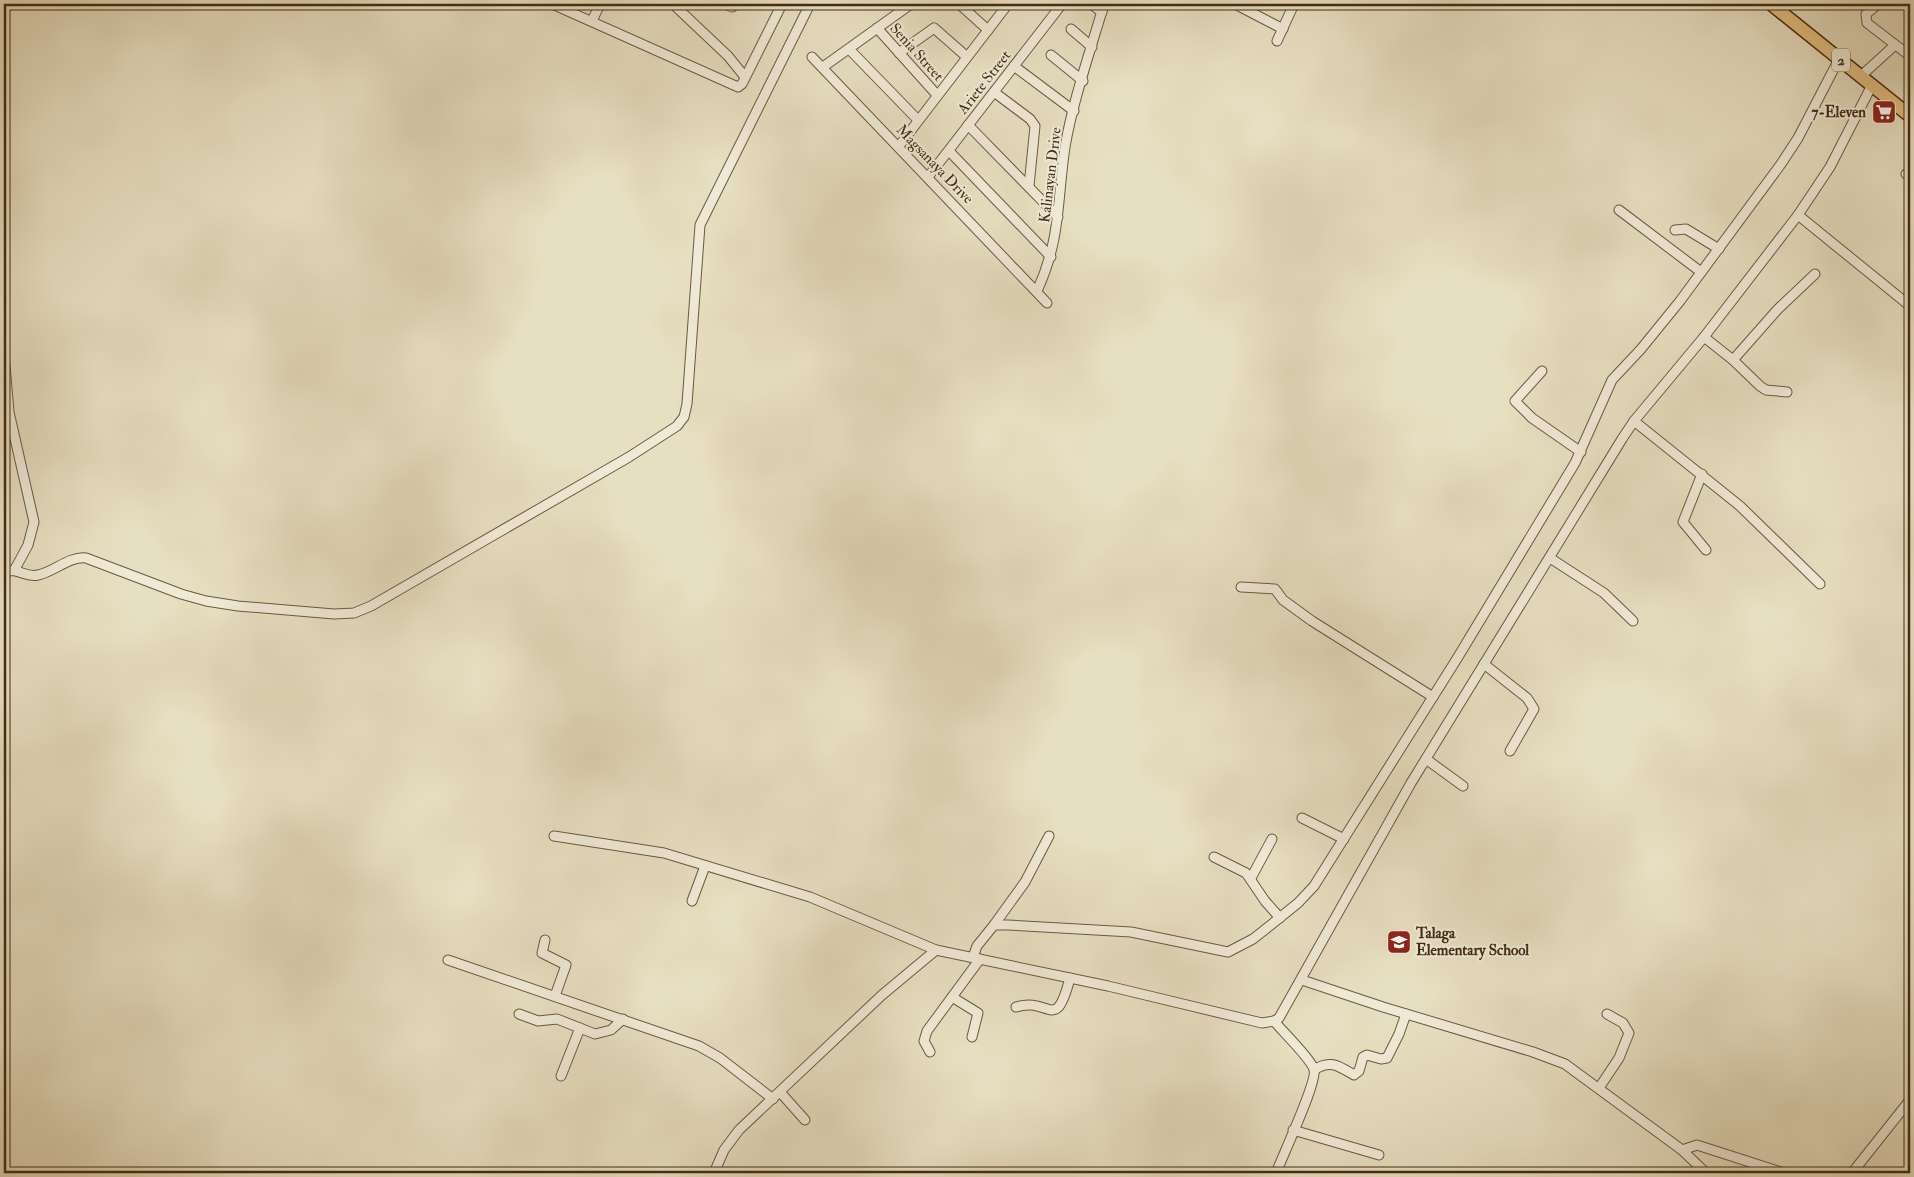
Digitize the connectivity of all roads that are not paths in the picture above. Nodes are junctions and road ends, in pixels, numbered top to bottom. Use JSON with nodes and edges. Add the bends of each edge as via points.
{"nodes":[{"id":1,"x":552,"y":4,"type":"edge"},
{"id":2,"x":600,"y":4,"type":"edge"},
{"id":3,"x":673,"y":4,"type":"edge"},
{"id":4,"x":725,"y":4,"type":"edge"},
{"id":5,"x":736,"y":4,"type":"edge"},
{"id":6,"x":782,"y":4,"type":"edge"},
{"id":7,"x":810,"y":4,"type":"edge"},
{"id":8,"x":911,"y":4,"type":"edge"},
{"id":9,"x":1008,"y":4,"type":"edge"},
{"id":10,"x":1062,"y":4,"type":"edge"},
{"id":11,"x":1091,"y":4,"type":"edge"},
{"id":12,"x":1235,"y":4,"type":"edge"},
{"id":13,"x":1294,"y":4,"type":"edge"},
{"id":14,"x":1771,"y":4,"type":"edge"},
{"id":15,"x":1878,"y":4,"type":"edge"},
{"id":16,"x":963,"y":5,"type":"edge"},
{"id":17,"x":1103,"y":8,"type":"edge"},
{"id":18,"x":1253,"y":8,"type":"edge"},
{"id":19,"x":592,"y":21,"type":"junction"},
{"id":20,"x":877,"y":28,"type":"junction"},
{"id":21,"x":1070,"y":29,"type":"dead end"},
{"id":22,"x":1283,"y":29,"type":"junction"},
{"id":23,"x":988,"y":30,"type":"junction"},
{"id":24,"x":1277,"y":41,"type":"dead end"},
{"id":25,"x":1895,"y":45,"type":"junction"},
{"id":26,"x":1092,"y":47,"type":"junction"},
{"id":27,"x":849,"y":48,"type":"junction"},
{"id":28,"x":899,"y":53,"type":"junction"},
{"id":29,"x":1051,"y":55,"type":"dead end"},
{"id":30,"x":1910,"y":56,"type":"edge"},
{"id":31,"x":812,"y":57,"type":"dead end"},
{"id":32,"x":967,"y":57,"type":"junction"},
{"id":33,"x":1839,"y":58,"type":"junction"},
{"id":34,"x":1014,"y":66,"type":"junction"},
{"id":35,"x":822,"y":67,"type":"junction"},
{"id":36,"x":1861,"y":76,"type":"junction"},
{"id":37,"x":745,"y":77,"type":"junction"},
{"id":38,"x":1082,"y":81,"type":"junction"},
{"id":39,"x":1872,"y":85,"type":"junction"},
{"id":40,"x":994,"y":92,"type":"junction"},
{"id":41,"x":937,"y":95,"type":"junction"},
{"id":42,"x":1074,"y":111,"type":"junction"},
{"id":43,"x":1910,"y":116,"type":"edge"},
{"id":44,"x":918,"y":120,"type":"junction"},
{"id":45,"x":968,"y":125,"type":"junction"},
{"id":46,"x":899,"y":146,"type":"junction"},
{"id":47,"x":949,"y":151,"type":"junction"},
{"id":48,"x":928,"y":177,"type":"junction"},
{"id":49,"x":1029,"y":186,"type":"junction"},
{"id":50,"x":1619,"y":210,"type":"dead end"},
{"id":51,"x":1798,"y":215,"type":"junction"},
{"id":52,"x":1058,"y":217,"type":"junction"},
{"id":53,"x":1675,"y":230,"type":"dead end"},
{"id":54,"x":1719,"y":249,"type":"junction"},
{"id":55,"x":1051,"y":257,"type":"junction"},
{"id":56,"x":1701,"y":272,"type":"junction"},
{"id":57,"x":1815,"y":274,"type":"dead end"},
{"id":58,"x":1037,"y":291,"type":"junction"},
{"id":59,"x":1047,"y":303,"type":"dead end"},
{"id":60,"x":1910,"y":306,"type":"edge"},
{"id":61,"x":1704,"y":337,"type":"junction"},
{"id":62,"x":4,"y":354,"type":"edge"},
{"id":63,"x":1733,"y":360,"type":"junction"},
{"id":64,"x":1542,"y":371,"type":"dead end"},
{"id":65,"x":1787,"y":392,"type":"dead end"},
{"id":66,"x":1634,"y":421,"type":"junction"},
{"id":67,"x":1581,"y":452,"type":"junction"},
{"id":68,"x":1702,"y":474,"type":"junction"},
{"id":69,"x":1706,"y":550,"type":"dead end"},
{"id":70,"x":1550,"y":558,"type":"junction"},
{"id":71,"x":15,"y":569,"type":"junction"},
{"id":72,"x":4,"y":572,"type":"edge"},
{"id":73,"x":1820,"y":584,"type":"dead end"},
{"id":74,"x":1241,"y":587,"type":"dead end"},
{"id":75,"x":1633,"y":620,"type":"dead end"},
{"id":76,"x":1484,"y":664,"type":"junction"},
{"id":77,"x":1433,"y":697,"type":"junction"},
{"id":78,"x":1510,"y":751,"type":"dead end"},
{"id":79,"x":1426,"y":760,"type":"junction"},
{"id":80,"x":1463,"y":786,"type":"dead end"},
{"id":81,"x":1302,"y":818,"type":"dead end"},
{"id":82,"x":554,"y":836,"type":"dead end"},
{"id":83,"x":1049,"y":836,"type":"dead end"},
{"id":84,"x":1272,"y":839,"type":"dead end"},
{"id":85,"x":1344,"y":839,"type":"junction"},
{"id":86,"x":1214,"y":857,"type":"dead end"},
{"id":87,"x":705,"y":866,"type":"junction"},
{"id":88,"x":1252,"y":878,"type":"junction"},
{"id":89,"x":692,"y":901,"type":"dead end"},
{"id":90,"x":1280,"y":918,"type":"junction"},
{"id":91,"x":994,"y":925,"type":"junction"},
{"id":92,"x":545,"y":940,"type":"dead end"},
{"id":93,"x":936,"y":950,"type":"junction"},
{"id":94,"x":977,"y":958,"type":"junction"},
{"id":95,"x":448,"y":960,"type":"dead end"},
{"id":96,"x":1070,"y":978,"type":"junction"},
{"id":97,"x":1302,"y":980,"type":"junction"},
{"id":98,"x":555,"y":996,"type":"junction"},
{"id":99,"x":952,"y":997,"type":"junction"},
{"id":100,"x":1016,"y":1007,"type":"dead end"},
{"id":101,"x":519,"y":1014,"type":"dead end"},
{"id":102,"x":1406,"y":1014,"type":"junction"},
{"id":103,"x":1608,"y":1014,"type":"dead end"},
{"id":104,"x":622,"y":1019,"type":"junction"},
{"id":105,"x":1274,"y":1021,"type":"junction"},
{"id":106,"x":580,"y":1028,"type":"junction"},
{"id":107,"x":972,"y":1037,"type":"dead end"},
{"id":108,"x":930,"y":1052,"type":"dead end"},
{"id":109,"x":1314,"y":1070,"type":"junction"},
{"id":110,"x":562,"y":1076,"type":"dead end"},
{"id":111,"x":1598,"y":1088,"type":"junction"},
{"id":112,"x":780,"y":1092,"type":"junction"},
{"id":113,"x":773,"y":1099,"type":"junction"},
{"id":114,"x":1910,"y":1100,"type":"edge"},
{"id":115,"x":805,"y":1120,"type":"dead end"},
{"id":116,"x":1293,"y":1130,"type":"junction"},
{"id":117,"x":1682,"y":1150,"type":"junction"},
{"id":118,"x":1379,"y":1155,"type":"dead end"},
{"id":119,"x":714,"y":1173,"type":"edge"},
{"id":120,"x":1276,"y":1173,"type":"edge"},
{"id":121,"x":1706,"y":1173,"type":"edge"},
{"id":122,"x":1784,"y":1173,"type":"edge"},
{"id":123,"x":1852,"y":1173,"type":"edge"}],
"edges":[{"from":1,"to":19,"type":"street"},
{"from":2,"to":19,"type":"street"},
{"from":3,"to":37,"type":"street","via":[[728,56]]},
{"from":4,"to":5,"type":"street","via":[[732,7]]},
{"from":6,"to":37,"type":"street"},
{"from":7,"to":71,"type":"street","via":[[700,225],[687,404],[684,417],[677,426],[438,568],[354,613],[334,614],[206,601],[86,558],[77,558],[38,575]]},
{"from":8,"to":20,"type":"street"},
{"from":9,"to":23,"type":"street"},
{"from":10,"to":34,"type":"street","name":"Ariete Street"},
{"from":11,"to":17,"type":"street"},
{"from":12,"to":18,"type":"street"},
{"from":13,"to":22,"type":"street"},
{"from":14,"to":33,"type":"highway","number":"2"},
{"from":15,"to":25,"type":"street","via":[[1869,11],[1866,20],[1870,27]]},
{"from":16,"to":23,"type":"street"},
{"from":17,"to":26,"type":"street","name":"Kalinayan Drive"},
{"from":18,"to":22,"type":"street"},
{"from":19,"to":37,"type":"street","via":[[738,87]]},
{"from":20,"to":27,"type":"street"},
{"from":20,"to":28,"type":"street","name":"Senia Street"},
{"from":21,"to":26,"type":"street"},
{"from":22,"to":24,"type":"street"},
{"from":23,"to":32,"type":"street"},
{"from":25,"to":30,"type":"street"},
{"from":25,"to":36,"type":"street"},
{"from":26,"to":38,"type":"street","name":"Kalinayan Drive"},
{"from":27,"to":35,"type":"street"},
{"from":27,"to":44,"type":"street"},
{"from":28,"to":32,"type":"street","via":[[934,28]]},
{"from":28,"to":41,"type":"street","name":"Senia Street"},
{"from":29,"to":38,"type":"street"},
{"from":31,"to":35,"type":"street","name":"Magsanaya Drive"},
{"from":32,"to":41,"type":"street"},
{"from":33,"to":36,"type":"highway","number":"2"},
{"from":33,"to":54,"type":"street","via":[[1790,151]]},
{"from":34,"to":40,"type":"street","name":"Ariete Street"},
{"from":34,"to":42,"type":"street"},
{"from":35,"to":46,"type":"street","name":"Magsanaya Drive"},
{"from":36,"to":39,"type":"highway","number":"2"},
{"from":38,"to":42,"type":"street","name":"Kalinayan Drive"},
{"from":39,"to":43,"type":"highway","number":"2"},
{"from":39,"to":51,"type":"street","via":[[1830,167]]},
{"from":40,"to":45,"type":"street","name":"Ariete Street"},
{"from":40,"to":49,"type":"street","via":[[1035,126]]},
{"from":41,"to":44,"type":"street"},
{"from":42,"to":52,"type":"street","name":"Kalinayan Drive","via":[[1065,147]]},
{"from":44,"to":46,"type":"street"},
{"from":45,"to":47,"type":"street","name":"Ariete Street"},
{"from":45,"to":49,"type":"street"},
{"from":46,"to":48,"type":"street","name":"Magsanaya Drive"},
{"from":47,"to":48,"type":"street","name":"Ariete Street"},
{"from":47,"to":55,"type":"street"},
{"from":48,"to":58,"type":"street","name":"Magsanaya Drive"},
{"from":49,"to":52,"type":"street"},
{"from":50,"to":56,"type":"street"},
{"from":51,"to":60,"type":"street"},
{"from":51,"to":61,"type":"street"},
{"from":52,"to":55,"type":"street","name":"Kalinayan Drive"},
{"from":53,"to":54,"type":"street","via":[[1686,230]]},
{"from":54,"to":56,"type":"street"},
{"from":55,"to":58,"type":"street","name":"Kalinayan Drive"},
{"from":56,"to":67,"type":"street","via":[[1651,337],[1612,380]]},
{"from":57,"to":63,"type":"street","via":[[1778,309]]},
{"from":58,"to":59,"type":"street","name":"Magsanaya Drive"},
{"from":61,"to":63,"type":"street"},
{"from":61,"to":66,"type":"street"},
{"from":62,"to":71,"type":"street","via":[[9,412],[34,522],[28,544]]},
{"from":63,"to":65,"type":"street","via":[[1766,390]]},
{"from":64,"to":67,"type":"street","via":[[1515,401],[1532,418]]},
{"from":66,"to":68,"type":"street"},
{"from":66,"to":70,"type":"street"},
{"from":67,"to":77,"type":"street"},
{"from":68,"to":69,"type":"street","via":[[1683,522]]},
{"from":68,"to":73,"type":"street","via":[[1740,506]]},
{"from":70,"to":75,"type":"street","via":[[1604,593]]},
{"from":70,"to":76,"type":"street"},
{"from":71,"to":72,"type":"street"},
{"from":74,"to":77,"type":"street","via":[[1274,589],[1283,600],[1312,621]]},
{"from":76,"to":78,"type":"street","via":[[1528,698],[1534,709]]},
{"from":76,"to":79,"type":"street"},
{"from":77,"to":85,"type":"street"},
{"from":79,"to":80,"type":"street"},
{"from":79,"to":97,"type":"street"},
{"from":81,"to":85,"type":"street"},
{"from":82,"to":87,"type":"street","via":[[664,853]]},
{"from":83,"to":91,"type":"street","via":[[1025,882]]},
{"from":84,"to":88,"type":"street"},
{"from":85,"to":90,"type":"street","via":[[1314,886]]},
{"from":86,"to":88,"type":"street"},
{"from":87,"to":89,"type":"street"},
{"from":87,"to":93,"type":"street","via":[[810,897]]},
{"from":88,"to":90,"type":"street","via":[[1255,888]]},
{"from":90,"to":91,"type":"street","via":[[1228,952],[1131,932]]},
{"from":91,"to":94,"type":"street","via":[[977,946]]},
{"from":92,"to":98,"type":"street","via":[[542,953],[566,965]]},
{"from":93,"to":94,"type":"street"},
{"from":93,"to":112,"type":"street","via":[[882,995]]},
{"from":94,"to":96,"type":"street"},
{"from":94,"to":99,"type":"street"},
{"from":95,"to":98,"type":"street"},
{"from":96,"to":100,"type":"street","via":[[1059,1009],[1054,1011],[1028,1005]]},
{"from":96,"to":105,"type":"street","via":[[1262,1022]]},
{"from":97,"to":102,"type":"street"},
{"from":97,"to":105,"type":"street","via":[[1285,1011]]},
{"from":98,"to":104,"type":"street"},
{"from":99,"to":107,"type":"street","via":[[978,1013]]},
{"from":99,"to":108,"type":"street","via":[[924,1037]]},
{"from":101,"to":106,"type":"street","via":[[541,1022],[557,1019]]},
{"from":102,"to":109,"type":"street","via":[[1387,1058],[1367,1055],[1354,1074],[1330,1063]]},
{"from":102,"to":111,"type":"street","via":[[1554,1059]]},
{"from":103,"to":111,"type":"street","via":[[1623,1023],[1629,1033],[1619,1058]]},
{"from":104,"to":106,"type":"street","via":[[603,1034]]},
{"from":104,"to":113,"type":"street","via":[[703,1047]]},
{"from":105,"to":109,"type":"street"},
{"from":106,"to":110,"type":"street"},
{"from":109,"to":116,"type":"street","via":[[1310,1092]]},
{"from":111,"to":117,"type":"street"},
{"from":112,"to":113,"type":"street"},
{"from":112,"to":115,"type":"street"},
{"from":113,"to":119,"type":"street","via":[[729,1142]]},
{"from":114,"to":123,"type":"street"},
{"from":116,"to":118,"type":"street"},
{"from":116,"to":120,"type":"street"},
{"from":117,"to":121,"type":"street"},
{"from":117,"to":122,"type":"street","via":[[1696,1145]]}]}
